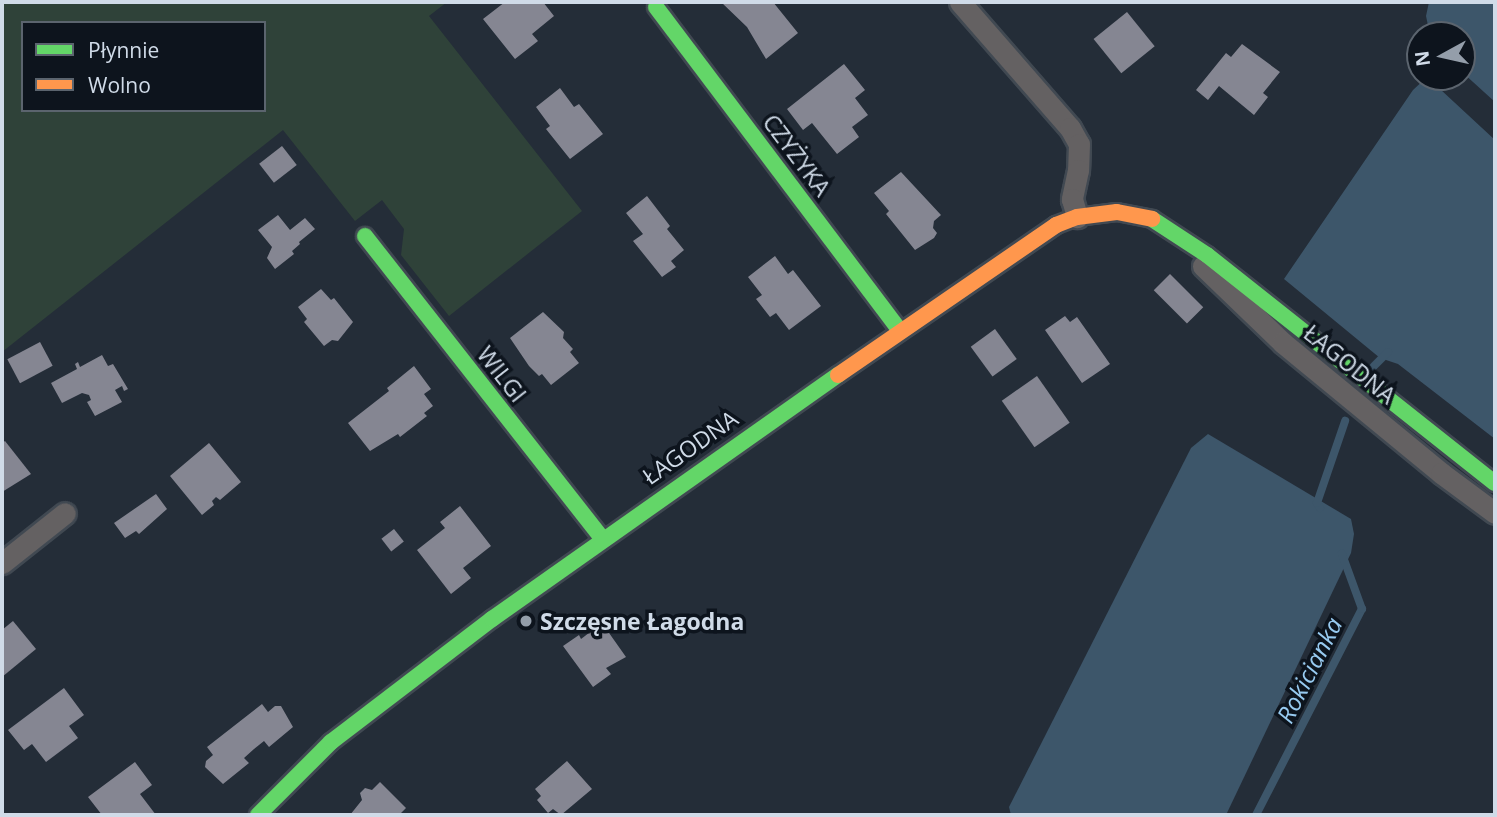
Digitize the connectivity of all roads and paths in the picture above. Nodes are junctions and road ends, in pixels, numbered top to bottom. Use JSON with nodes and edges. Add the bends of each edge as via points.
{"nodes":[{"id":1,"x":960,"y":2,"type":"edge"},
{"id":2,"x":656,"y":7,"type":"dead end"},
{"id":3,"x":1077,"y":217,"type":"junction"},
{"id":4,"x":365,"y":236,"type":"dead end"},
{"id":5,"x":1187,"y":241,"type":"junction"},
{"id":6,"x":900,"y":331,"type":"junction"},
{"id":7,"x":1495,"y":483,"type":"edge"},
{"id":8,"x":65,"y":513,"type":"dead end"},
{"id":9,"x":1495,"y":513,"type":"edge"},
{"id":10,"x":603,"y":540,"type":"junction"},
{"id":11,"x":2,"y":563,"type":"edge"},
{"id":12,"x":258,"y":815,"type":"edge"}],
"edges":[{"from":1,"to":3,"type":"street","via":[[1079,144],[1072,199]]},
{"from":2,"to":6,"type":"street","name":"CZYŻYKA"},
{"from":3,"to":5,"type":"street","name":"ŁAGODNA","via":[[1102,212],[1135,215],[1154,220]]},
{"from":3,"to":6,"type":"street","name":"ŁAGODNA","via":[[1056,225]]},
{"from":4,"to":10,"type":"street","name":"WILGI"},
{"from":5,"to":7,"type":"street","name":"ŁAGODNA"},
{"from":5,"to":9,"type":"street","name":"ŁAGODNA","via":[[1201,263],[1253,317]]},
{"from":6,"to":10,"type":"street","name":"ŁAGODNA"},
{"from":8,"to":11,"type":"street"},
{"from":10,"to":12,"type":"street","name":"ŁAGODNA","via":[[331,741]]}]}
